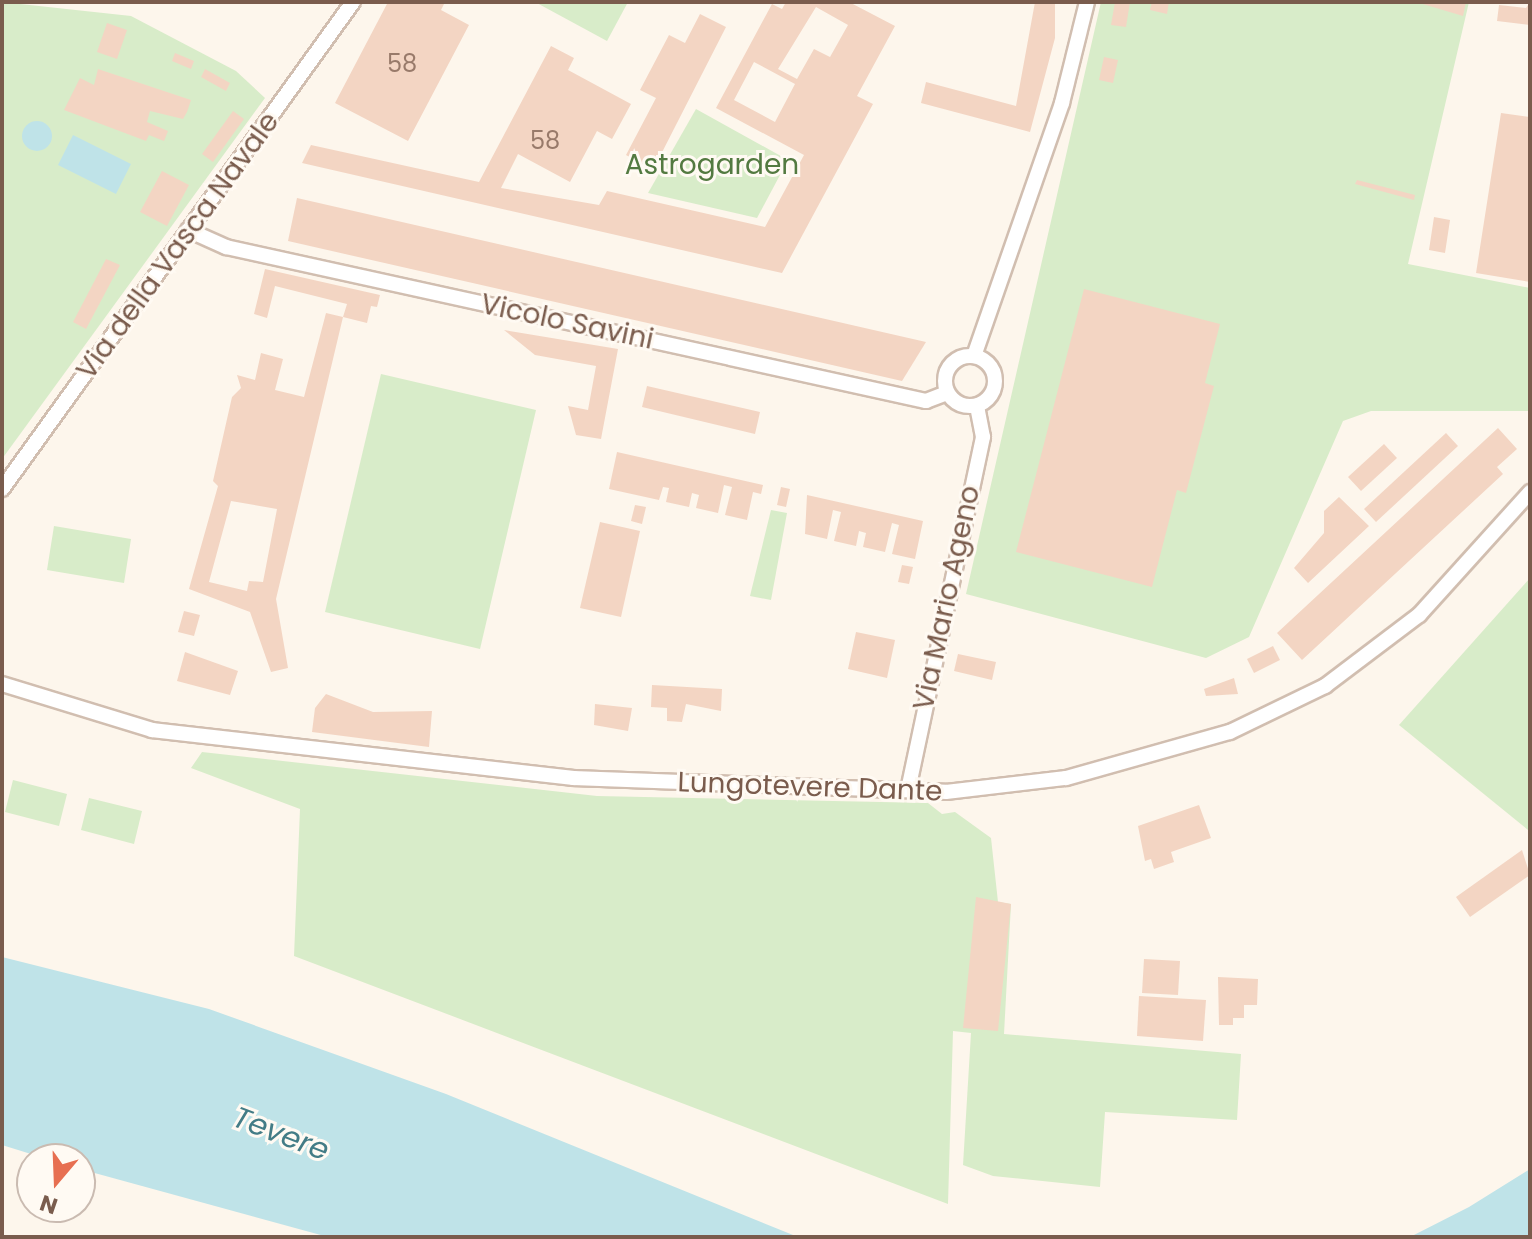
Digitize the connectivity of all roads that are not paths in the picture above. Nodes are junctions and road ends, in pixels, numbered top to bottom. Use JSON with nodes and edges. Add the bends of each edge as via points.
{"nodes":[{"id":1,"x":353,"y":2,"type":"edge"},
{"id":2,"x":1087,"y":2,"type":"edge"},
{"id":3,"x":188,"y":230,"type":"junction"},
{"id":4,"x":974,"y":356,"type":"junction"},
{"id":5,"x":947,"y":393,"type":"junction"},
{"id":6,"x":977,"y":406,"type":"junction"},
{"id":7,"x":2,"y":489,"type":"edge"},
{"id":8,"x":1530,"y":492,"type":"edge"},
{"id":9,"x":2,"y":684,"type":"edge"},
{"id":10,"x":908,"y":790,"type":"junction"}],
"edges":[{"from":1,"to":3,"type":"street","name":"Via della Vasca Navale"},
{"from":2,"to":4,"type":"street","via":[[1062,103]]},
{"from":3,"to":5,"type":"street","name":"Vicolo Savini","via":[[226,247],[926,401]]},
{"from":3,"to":7,"type":"street","name":"Via della Vasca Navale"},
{"from":4,"to":5,"type":"street","via":[[952,364]]},
{"from":4,"to":6,"type":"street","via":[[995,380],[991,396]]},
{"from":5,"to":6,"type":"street"},
{"from":6,"to":10,"type":"street","name":"Via Mario Ageno","via":[[983,437]]},
{"from":8,"to":10,"type":"street","name":"Lungotevere Dante","via":[[1419,615],[1368,657],[1283,708],[1230,732],[1066,778]]},
{"from":9,"to":10,"type":"street","name":"Lungotevere Dante","via":[[132,725],[229,740],[573,778]]}]}
